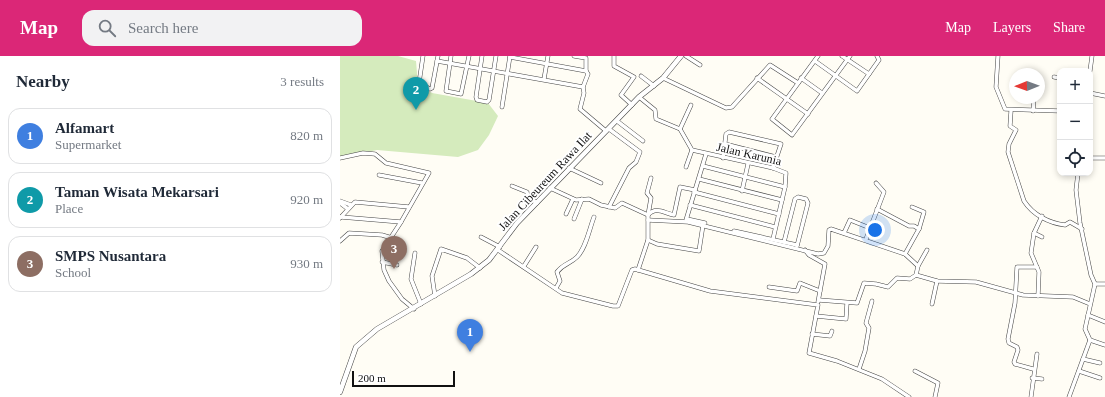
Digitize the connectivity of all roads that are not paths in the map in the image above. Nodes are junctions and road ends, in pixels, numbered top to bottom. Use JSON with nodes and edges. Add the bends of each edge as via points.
{"nodes":[{"id":1,"x":423,"y":56,"type":"edge"},
{"id":2,"x":438,"y":56,"type":"edge"},
{"id":3,"x":451,"y":56,"type":"edge"},
{"id":4,"x":469,"y":56,"type":"edge"},
{"id":5,"x":482,"y":56,"type":"edge"},
{"id":6,"x":496,"y":56,"type":"edge"},
{"id":7,"x":548,"y":56,"type":"edge"},
{"id":8,"x":574,"y":56,"type":"edge"},
{"id":9,"x":614,"y":56,"type":"edge"},
{"id":10,"x":681,"y":56,"type":"edge"},
{"id":11,"x":686,"y":56,"type":"edge"},
{"id":12,"x":818,"y":56,"type":"edge"},
{"id":13,"x":842,"y":56,"type":"edge"},
{"id":14,"x":876,"y":56,"type":"edge"},
{"id":15,"x":998,"y":56,"type":"edge"},
{"id":16,"x":1092,"y":56,"type":"edge"},
{"id":17,"x":510,"y":57,"type":"edge"},
{"id":18,"x":848,"y":58,"type":"edge"},
{"id":19,"x":438,"y":61,"type":"junction"},
{"id":20,"x":815,"y":61,"type":"junction"},
{"id":21,"x":450,"y":63,"type":"junction"},
{"id":22,"x":547,"y":65,"type":"junction"},
{"id":23,"x":700,"y":65,"type":"dead end"},
{"id":24,"x":467,"y":66,"type":"junction"},
{"id":25,"x":480,"y":68,"type":"junction"},
{"id":26,"x":1090,"y":68,"type":"edge"},
{"id":27,"x":494,"y":71,"type":"junction"},
{"id":28,"x":586,"y":71,"type":"junction"},
{"id":29,"x":507,"y":73,"type":"junction"},
{"id":30,"x":869,"y":74,"type":"junction"},
{"id":31,"x":640,"y":76,"type":"dead end"},
{"id":32,"x":835,"y":77,"type":"junction"},
{"id":33,"x":1054,"y":77,"type":"dead end"},
{"id":34,"x":663,"y":78,"type":"junction"},
{"id":35,"x":757,"y":78,"type":"junction"},
{"id":36,"x":801,"y":78,"type":"junction"},
{"id":37,"x":1057,"y":78,"type":"edge"},
{"id":38,"x":544,"y":80,"type":"junction"},
{"id":39,"x":798,"y":83,"type":"junction"},
{"id":40,"x":654,"y":86,"type":"junction"},
{"id":41,"x":583,"y":87,"type":"junction"},
{"id":42,"x":822,"y":93,"type":"junction"},
{"id":43,"x":1093,"y":93,"type":"edge"},
{"id":44,"x":1105,"y":96,"type":"edge"},
{"id":45,"x":639,"y":98,"type":"junction"},
{"id":46,"x":786,"y":99,"type":"junction"},
{"id":47,"x":1034,"y":104,"type":"edge"},
{"id":48,"x":632,"y":105,"type":"junction"},
{"id":49,"x":690,"y":105,"type":"dead end"},
{"id":50,"x":502,"y":107,"type":"dead end"},
{"id":51,"x":1011,"y":111,"type":"junction"},
{"id":52,"x":1033,"y":111,"type":"junction"},
{"id":53,"x":1057,"y":111,"type":"edge"},
{"id":54,"x":808,"y":114,"type":"junction"},
{"id":55,"x":617,"y":121,"type":"junction"},
{"id":56,"x":680,"y":129,"type":"junction"},
{"id":57,"x":607,"y":130,"type":"junction"},
{"id":58,"x":643,"y":141,"type":"dead end"},
{"id":59,"x":725,"y":144,"type":"junction"},
{"id":60,"x":692,"y":150,"type":"junction"},
{"id":61,"x":706,"y":154,"type":"junction"},
{"id":62,"x":776,"y":157,"type":"junction"},
{"id":63,"x":340,"y":158,"type":"edge"},
{"id":64,"x":723,"y":158,"type":"junction"},
{"id":65,"x":1093,"y":158,"type":"edge"},
{"id":66,"x":1105,"y":158,"type":"edge"},
{"id":67,"x":748,"y":164,"type":"junction"},
{"id":68,"x":703,"y":166,"type":"junction"},
{"id":69,"x":686,"y":167,"type":"dead end"},
{"id":70,"x":570,"y":168,"type":"junction"},
{"id":71,"x":773,"y":168,"type":"junction"},
{"id":72,"x":379,"y":175,"type":"dead end"},
{"id":73,"x":745,"y":176,"type":"junction"},
{"id":74,"x":1078,"y":176,"type":"edge"},
{"id":75,"x":652,"y":178,"type":"dead end"},
{"id":76,"x":699,"y":179,"type":"junction"},
{"id":77,"x":601,"y":183,"type":"dead end"},
{"id":78,"x":876,"y":183,"type":"dead end"},
{"id":79,"x":422,"y":184,"type":"junction"},
{"id":80,"x":512,"y":186,"type":"dead end"},
{"id":81,"x":785,"y":187,"type":"junction"},
{"id":82,"x":550,"y":188,"type":"junction"},
{"id":83,"x":694,"y":191,"type":"junction"},
{"id":84,"x":742,"y":191,"type":"junction"},
{"id":85,"x":573,"y":199,"type":"junction"},
{"id":86,"x":582,"y":199,"type":"junction"},
{"id":87,"x":782,"y":200,"type":"junction"},
{"id":88,"x":340,"y":202,"type":"edge"},
{"id":89,"x":537,"y":203,"type":"junction"},
{"id":90,"x":351,"y":205,"type":"junction"},
{"id":91,"x":690,"y":205,"type":"junction"},
{"id":92,"x":409,"y":207,"type":"junction"},
{"id":93,"x":609,"y":207,"type":"junction"},
{"id":94,"x":912,"y":207,"type":"dead end"},
{"id":95,"x":348,"y":209,"type":"junction"},
{"id":96,"x":877,"y":209,"type":"junction"},
{"id":97,"x":566,"y":214,"type":"dead end"},
{"id":98,"x":779,"y":214,"type":"junction"},
{"id":99,"x":648,"y":215,"type":"junction"},
{"id":100,"x":1042,"y":216,"type":"junction"},
{"id":101,"x":341,"y":217,"type":"edge"},
{"id":102,"x":594,"y":217,"type":"dead end"},
{"id":103,"x":574,"y":219,"type":"dead end"},
{"id":104,"x":648,"y":220,"type":"junction"},
{"id":105,"x":686,"y":220,"type":"junction"},
{"id":106,"x":401,"y":222,"type":"junction"},
{"id":107,"x":703,"y":225,"type":"junction"},
{"id":108,"x":775,"y":227,"type":"junction"},
{"id":109,"x":870,"y":228,"type":"junction"},
{"id":110,"x":1082,"y":228,"type":"junction"},
{"id":111,"x":919,"y":229,"type":"junction"},
{"id":112,"x":844,"y":233,"type":"junction"},
{"id":113,"x":1034,"y":233,"type":"junction"},
{"id":114,"x":480,"y":237,"type":"dead end"},
{"id":115,"x":392,"y":238,"type":"junction"},
{"id":116,"x":1042,"y":238,"type":"dead end"},
{"id":117,"x":773,"y":239,"type":"junction"},
{"id":118,"x":866,"y":239,"type":"junction"},
{"id":119,"x":648,"y":240,"type":"junction"},
{"id":120,"x":340,"y":241,"type":"edge"},
{"id":121,"x":784,"y":242,"type":"junction"},
{"id":122,"x":797,"y":246,"type":"junction"},
{"id":123,"x":536,"y":247,"type":"dead end"},
{"id":124,"x":499,"y":248,"type":"junction"},
{"id":125,"x":805,"y":250,"type":"junction"},
{"id":126,"x":927,"y":250,"type":"dead end"},
{"id":127,"x":415,"y":254,"type":"dead end"},
{"id":128,"x":905,"y":254,"type":"junction"},
{"id":129,"x":382,"y":262,"type":"junction"},
{"id":130,"x":397,"y":265,"type":"dead end"},
{"id":131,"x":524,"y":266,"type":"junction"},
{"id":132,"x":918,"y":266,"type":"junction"},
{"id":133,"x":1037,"y":267,"type":"junction"},
{"id":134,"x":480,"y":268,"type":"junction"},
{"id":135,"x":638,"y":270,"type":"junction"},
{"id":136,"x":916,"y":275,"type":"junction"},
{"id":137,"x":937,"y":281,"type":"junction"},
{"id":138,"x":1095,"y":284,"type":"junction"},
{"id":139,"x":1105,"y":284,"type":"edge"},
{"id":140,"x":769,"y":287,"type":"dead end"},
{"id":141,"x":556,"y":288,"type":"junction"},
{"id":142,"x":820,"y":291,"type":"junction"},
{"id":143,"x":1016,"y":294,"type":"junction"},
{"id":144,"x":435,"y":296,"type":"junction"},
{"id":145,"x":1038,"y":296,"type":"junction"},
{"id":146,"x":819,"y":300,"type":"junction"},
{"id":147,"x":872,"y":301,"type":"dead end"},
{"id":148,"x":847,"y":303,"type":"junction"},
{"id":149,"x":421,"y":304,"type":"junction"},
{"id":150,"x":932,"y":304,"type":"dead end"},
{"id":151,"x":1090,"y":304,"type":"junction"},
{"id":152,"x":818,"y":305,"type":"junction"},
{"id":153,"x":414,"y":309,"type":"junction"},
{"id":154,"x":1088,"y":315,"type":"junction"},
{"id":155,"x":816,"y":316,"type":"junction"},
{"id":156,"x":1105,"y":322,"type":"edge"},
{"id":157,"x":832,"y":331,"type":"dead end"},
{"id":158,"x":812,"y":334,"type":"junction"},
{"id":159,"x":1090,"y":340,"type":"junction"},
{"id":160,"x":1105,"y":345,"type":"edge"},
{"id":161,"x":1037,"y":354,"type":"dead end"},
{"id":162,"x":1083,"y":359,"type":"junction"},
{"id":163,"x":1100,"y":363,"type":"dead end"},
{"id":164,"x":859,"y":369,"type":"junction"},
{"id":165,"x":1033,"y":369,"type":"junction"},
{"id":166,"x":915,"y":371,"type":"dead end"},
{"id":167,"x":1079,"y":371,"type":"junction"},
{"id":168,"x":1032,"y":378,"type":"junction"},
{"id":169,"x":1100,"y":378,"type":"dead end"},
{"id":170,"x":1042,"y":379,"type":"dead end"},
{"id":171,"x":340,"y":392,"type":"edge"},
{"id":172,"x":909,"y":397,"type":"edge"},
{"id":173,"x":935,"y":397,"type":"edge"},
{"id":174,"x":1031,"y":397,"type":"edge"},
{"id":175,"x":1069,"y":397,"type":"edge"}],
"edges":[{"from":1,"to":19,"type":"street","via":[[419,83],[430,90]]},
{"from":2,"to":19,"type":"street"},
{"from":3,"to":21,"type":"street"},
{"from":4,"to":24,"type":"street"},
{"from":5,"to":25,"type":"street"},
{"from":6,"to":27,"type":"street"},
{"from":7,"to":22,"type":"street"},
{"from":8,"to":28,"type":"street","via":[[586,58]]},
{"from":9,"to":48,"type":"street","via":[[614,66],[634,77],[621,95]]},
{"from":10,"to":34,"type":"street","name":"Jalan Cibeureum Rawa Ilat"},
{"from":11,"to":23,"type":"street"},
{"from":12,"to":20,"type":"street"},
{"from":13,"to":18,"type":"street"},
{"from":14,"to":30,"type":"street","via":[[879,60]]},
{"from":15,"to":51,"type":"street","via":[[996,87],[1003,107]]},
{"from":16,"to":26,"type":"street"},
{"from":17,"to":22,"type":"street"},
{"from":17,"to":29,"type":"street"},
{"from":18,"to":30,"type":"street"},
{"from":18,"to":32,"type":"street"},
{"from":19,"to":21,"type":"street"},
{"from":20,"to":32,"type":"street"},
{"from":20,"to":36,"type":"street"},
{"from":21,"to":24,"type":"street"},
{"from":21,"to":24,"type":"street","via":[[446,92],[463,93]]},
{"from":22,"to":28,"type":"street"},
{"from":22,"to":38,"type":"street"},
{"from":24,"to":25,"type":"street"},
{"from":25,"to":27,"type":"street"},
{"from":25,"to":27,"type":"street","via":[[476,97],[480,101],[489,100]]},
{"from":27,"to":29,"type":"street"},
{"from":28,"to":41,"type":"street","via":[[588,74]]},
{"from":29,"to":38,"type":"street"},
{"from":29,"to":50,"type":"street"},
{"from":30,"to":32,"type":"street","via":[[857,91]]},
{"from":31,"to":40,"type":"street"},
{"from":32,"to":42,"type":"street"},
{"from":33,"to":37,"type":"street"},
{"from":34,"to":35,"type":"street","via":[[726,108],[732,107]]},
{"from":34,"to":40,"type":"street","name":"Jalan Cibeureum Rawa Ilat"},
{"from":35,"to":39,"type":"street","via":[[772,65]]},
{"from":35,"to":46,"type":"street"},
{"from":36,"to":39,"type":"street"},
{"from":36,"to":42,"type":"street"},
{"from":38,"to":41,"type":"street"},
{"from":39,"to":46,"type":"street"},
{"from":40,"to":45,"type":"street","name":"Jalan Cibeureum Rawa Ilat"},
{"from":41,"to":57,"type":"street","via":[[580,109]]},
{"from":42,"to":54,"type":"street"},
{"from":43,"to":44,"type":"street"},
{"from":45,"to":48,"type":"street","name":"Jalan Cibeureum Rawa Ilat"},
{"from":45,"to":56,"type":"street","via":[[655,110],[655,117],[658,120]]},
{"from":46,"to":54,"type":"street"},
{"from":46,"to":54,"type":"street","via":[[772,120],[792,135]]},
{"from":47,"to":52,"type":"street"},
{"from":48,"to":55,"type":"street","name":"Jalan Cibeureum Rawa Ilat"},
{"from":49,"to":56,"type":"street"},
{"from":51,"to":52,"type":"street"},
{"from":51,"to":100,"type":"street","via":[[1010,126],[1016,130],[1008,148],[1010,163],[1027,206]]},
{"from":52,"to":53,"type":"street"},
{"from":55,"to":57,"type":"street","name":"Jalan Cibeureum Rawa Ilat"},
{"from":55,"to":58,"type":"street"},
{"from":56,"to":60,"type":"street"},
{"from":57,"to":70,"type":"street","name":"Jalan Cibeureum Rawa Ilat"},
{"from":57,"to":93,"type":"street","via":[[640,152]]},
{"from":59,"to":62,"type":"street"},
{"from":59,"to":62,"type":"street","via":[[726,134],[729,132],[780,144]]},
{"from":59,"to":64,"type":"street"},
{"from":60,"to":61,"type":"street","name":"Jalan Karunia"},
{"from":60,"to":69,"type":"street"},
{"from":61,"to":64,"type":"street","name":"Jalan Karunia"},
{"from":61,"to":68,"type":"street"},
{"from":62,"to":71,"type":"street"},
{"from":63,"to":79,"type":"street","via":[[363,153],[375,154],[386,163],[429,172]]},
{"from":64,"to":67,"type":"street","name":"Jalan Karunia"},
{"from":65,"to":66,"type":"street"},
{"from":67,"to":71,"type":"street","name":"Jalan Karunia"},
{"from":67,"to":73,"type":"street"},
{"from":68,"to":73,"type":"street"},
{"from":68,"to":76,"type":"street"},
{"from":70,"to":77,"type":"street"},
{"from":70,"to":82,"type":"street","name":"Jalan Cibeureum Rawa Ilat"},
{"from":71,"to":81,"type":"street","name":"Jalan Karunia","via":[[785,172]]},
{"from":72,"to":79,"type":"street"},
{"from":73,"to":81,"type":"street"},
{"from":73,"to":84,"type":"street"},
{"from":74,"to":110,"type":"street","via":[[1076,190]]},
{"from":75,"to":99,"type":"street","via":[[647,193],[651,198]]},
{"from":76,"to":83,"type":"street"},
{"from":76,"to":84,"type":"street"},
{"from":78,"to":96,"type":"street","via":[[884,192]]},
{"from":79,"to":92,"type":"street"},
{"from":80,"to":89,"type":"street","via":[[527,192],[528,197]]},
{"from":81,"to":87,"type":"street"},
{"from":82,"to":85,"type":"street"},
{"from":82,"to":89,"type":"street","name":"Jalan Cibeureum Rawa Ilat"},
{"from":83,"to":91,"type":"street"},
{"from":83,"to":98,"type":"street"},
{"from":83,"to":99,"type":"street","via":[[679,188],[674,214],[658,210]]},
{"from":84,"to":87,"type":"street"},
{"from":85,"to":86,"type":"street"},
{"from":85,"to":97,"type":"street"},
{"from":86,"to":93,"type":"street"},
{"from":86,"to":103,"type":"street"},
{"from":87,"to":98,"type":"street"},
{"from":88,"to":90,"type":"street"},
{"from":88,"to":95,"type":"street"},
{"from":89,"to":124,"type":"street","name":"Jalan Cibeureum Rawa Ilat","via":[[507,234]]},
{"from":90,"to":92,"type":"street","via":[[356,202]]},
{"from":90,"to":95,"type":"street"},
{"from":91,"to":105,"type":"street"},
{"from":91,"to":108,"type":"street"},
{"from":92,"to":106,"type":"street"},
{"from":93,"to":99,"type":"street","via":[[616,208],[622,203]]},
{"from":94,"to":111,"type":"street","via":[[924,212]]},
{"from":95,"to":101,"type":"street"},
{"from":96,"to":109,"type":"street"},
{"from":96,"to":111,"type":"street"},
{"from":98,"to":108,"type":"street"},
{"from":99,"to":104,"type":"street"},
{"from":100,"to":110,"type":"street","via":[[1052,223],[1066,225],[1069,222]]},
{"from":100,"to":113,"type":"street"},
{"from":101,"to":106,"type":"street"},
{"from":102,"to":141,"type":"street","via":[[580,253],[557,272],[560,281]]},
{"from":104,"to":105,"type":"street"},
{"from":104,"to":119,"type":"street"},
{"from":105,"to":107,"type":"street"},
{"from":105,"to":117,"type":"street"},
{"from":106,"to":115,"type":"street"},
{"from":107,"to":119,"type":"street","via":[[699,251],[659,245]]},
{"from":107,"to":122,"type":"street"},
{"from":108,"to":117,"type":"street"},
{"from":109,"to":112,"type":"street","via":[[850,220]]},
{"from":109,"to":118,"type":"street"},
{"from":110,"to":138,"type":"street"},
{"from":111,"to":128,"type":"street"},
{"from":112,"to":118,"type":"street"},
{"from":112,"to":125,"type":"street","via":[[830,230],[828,246],[823,254]]},
{"from":113,"to":116,"type":"street"},
{"from":113,"to":133,"type":"street","via":[[1031,253]]},
{"from":114,"to":124,"type":"street"},
{"from":115,"to":120,"type":"street","via":[[349,233]]},
{"from":115,"to":129,"type":"street","via":[[382,251]]},
{"from":117,"to":121,"type":"street"},
{"from":118,"to":128,"type":"street"},
{"from":119,"to":135,"type":"street"},
{"from":121,"to":122,"type":"street"},
{"from":121,"to":122,"type":"street","via":[[795,199],[806,199],[808,203]]},
{"from":122,"to":125,"type":"street"},
{"from":123,"to":131,"type":"street"},
{"from":124,"to":131,"type":"street"},
{"from":124,"to":134,"type":"street","name":"Jalan Cibeureum Rawa Ilat"},
{"from":125,"to":142,"type":"street","via":[[826,264]]},
{"from":126,"to":132,"type":"street"},
{"from":127,"to":149,"type":"street","via":[[411,279]]},
{"from":128,"to":132,"type":"street"},
{"from":129,"to":130,"type":"street"},
{"from":129,"to":153,"type":"street","via":[[389,281],[401,298]]},
{"from":131,"to":141,"type":"street"},
{"from":132,"to":136,"type":"street"},
{"from":133,"to":143,"type":"street","via":[[1017,267]]},
{"from":133,"to":145,"type":"street"},
{"from":134,"to":144,"type":"street","name":"Jalan Cibeureum Rawa Ilat"},
{"from":134,"to":144,"type":"street","via":[[467,258],[441,249],[432,276]]},
{"from":135,"to":141,"type":"street","via":[[632,270],[617,307],[570,296]]},
{"from":135,"to":152,"type":"street","via":[[710,291]]},
{"from":136,"to":137,"type":"street"},
{"from":136,"to":148,"type":"street","via":[[910,279],[897,278],[888,287],[864,283],[859,302]]},
{"from":137,"to":143,"type":"street","via":[[976,282]]},
{"from":137,"to":150,"type":"street"},
{"from":138,"to":139,"type":"street"},
{"from":138,"to":151,"type":"street"},
{"from":140,"to":142,"type":"street","via":[[797,291],[800,283]]},
{"from":142,"to":146,"type":"street"},
{"from":143,"to":145,"type":"street"},
{"from":143,"to":165,"type":"street","via":[[1008,341],[1018,350],[1015,364]]},
{"from":144,"to":149,"type":"street","name":"Jalan Cibeureum Rawa Ilat"},
{"from":145,"to":151,"type":"street","via":[[1073,296]]},
{"from":146,"to":148,"type":"street"},
{"from":146,"to":152,"type":"street"},
{"from":147,"to":164,"type":"street","via":[[866,323],[869,327],[868,336]]},
{"from":148,"to":155,"type":"street","via":[[846,318]]},
{"from":149,"to":153,"type":"street","name":"Jalan Cibeureum Rawa Ilat"},
{"from":151,"to":154,"type":"street"},
{"from":152,"to":155,"type":"street"},
{"from":153,"to":171,"type":"street","name":"Jalan Cibeureum Rawa Ilat","via":[[377,329],[356,347]]},
{"from":154,"to":156,"type":"street"},
{"from":154,"to":159,"type":"street","via":[[1085,330]]},
{"from":155,"to":158,"type":"street"},
{"from":157,"to":158,"type":"street","via":[[830,336]]},
{"from":158,"to":164,"type":"street","via":[[809,351],[811,355]]},
{"from":159,"to":160,"type":"street"},
{"from":159,"to":162,"type":"street"},
{"from":161,"to":165,"type":"street"},
{"from":162,"to":163,"type":"street"},
{"from":162,"to":167,"type":"street"},
{"from":164,"to":172,"type":"street","via":[[892,384]]},
{"from":165,"to":168,"type":"street"},
{"from":166,"to":173,"type":"street","via":[[938,383]]},
{"from":167,"to":169,"type":"street"},
{"from":167,"to":175,"type":"street"},
{"from":168,"to":170,"type":"street"},
{"from":168,"to":174,"type":"street"}]}
